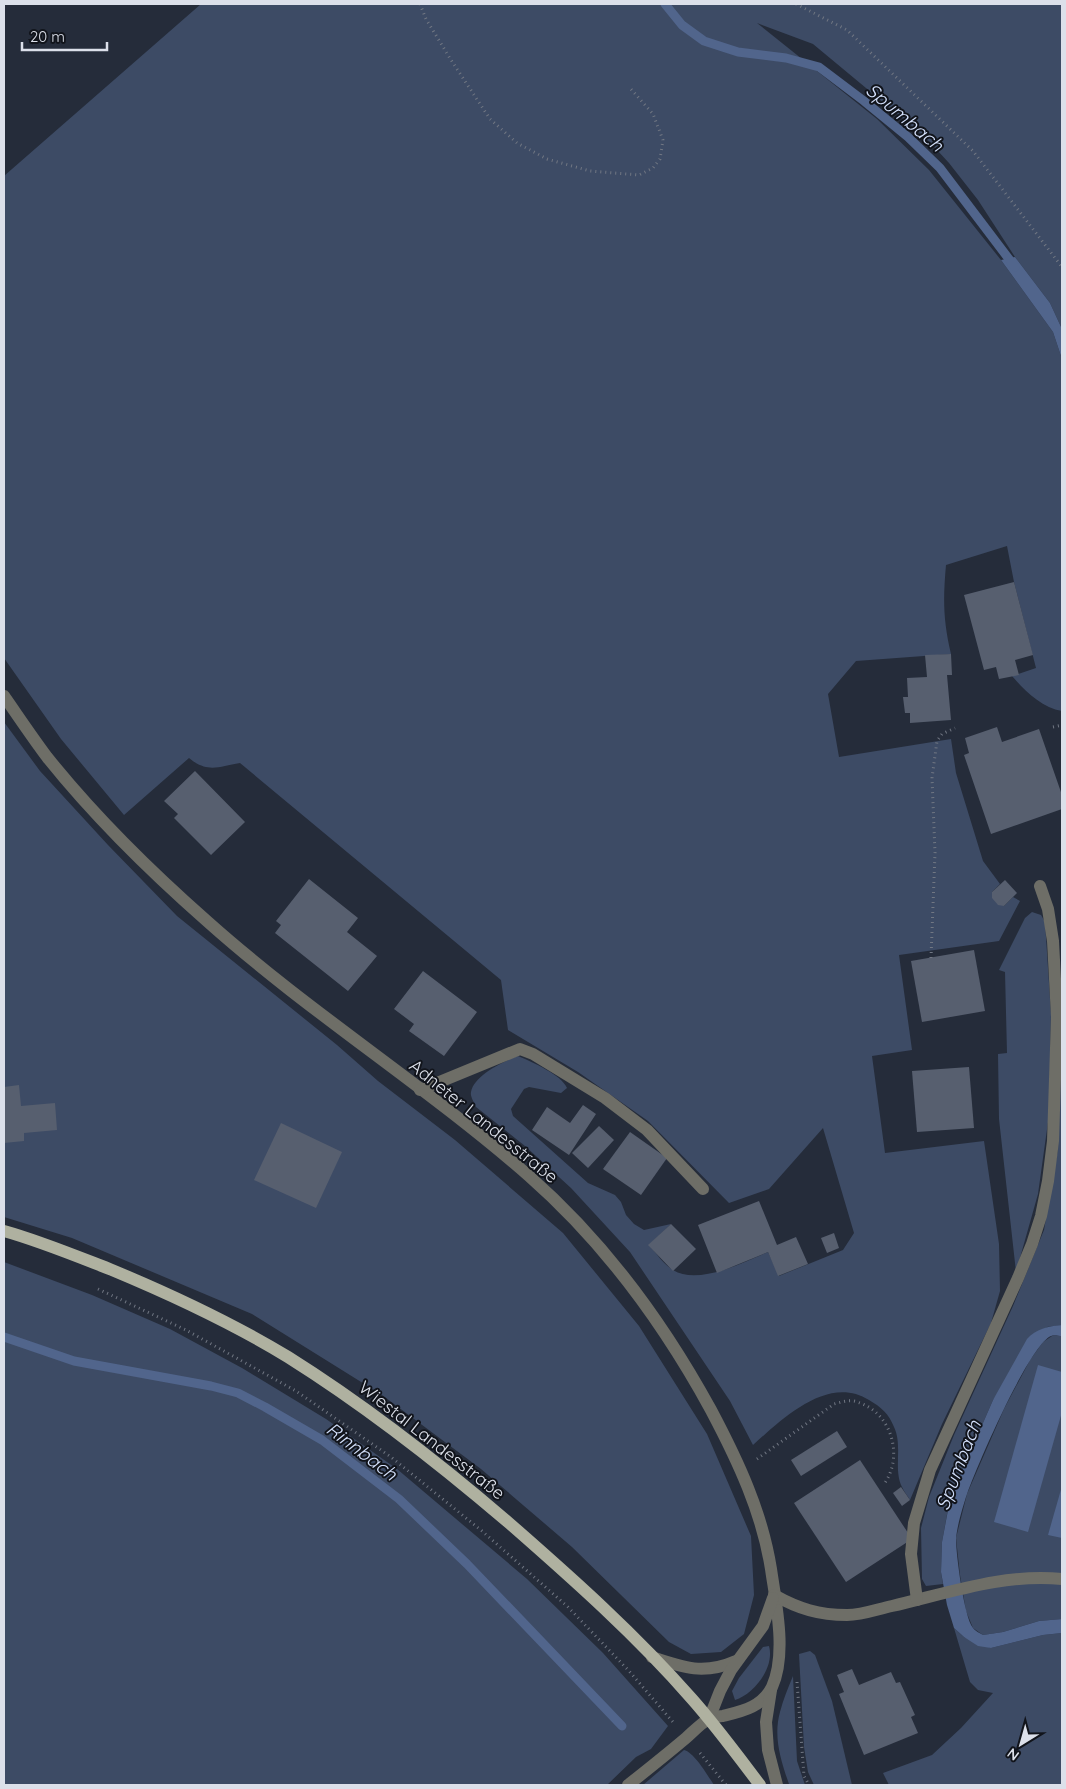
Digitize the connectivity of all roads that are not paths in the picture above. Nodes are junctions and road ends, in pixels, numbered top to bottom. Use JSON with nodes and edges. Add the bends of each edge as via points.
{"nodes":[{"id":1,"x":4,"y":696,"type":"edge"},
{"id":2,"x":1040,"y":886,"type":"dead end"},
{"id":3,"x":420,"y":1090,"type":"junction"},
{"id":4,"x":703,"y":1189,"type":"dead end"},
{"id":5,"x":4,"y":1231,"type":"edge"},
{"id":6,"x":1062,"y":1579,"type":"edge"},
{"id":7,"x":774,"y":1595,"type":"junction"},
{"id":8,"x":917,"y":1600,"type":"junction"},
{"id":9,"x":652,"y":1657,"type":"junction"},
{"id":10,"x":738,"y":1660,"type":"junction"},
{"id":11,"x":771,"y":1690,"type":"junction"},
{"id":12,"x":709,"y":1719,"type":"junction"},
{"id":13,"x":628,"y":1785,"type":"edge"},
{"id":14,"x":760,"y":1785,"type":"edge"},
{"id":15,"x":777,"y":1785,"type":"edge"}],
"edges":[{"from":1,"to":3,"type":"street","name":"Adneter Landesstraße","via":[[47,756],[154,874],[265,970]]},
{"from":2,"to":8,"type":"street","via":[[1053,941],[1057,1017],[1053,1141],[1048,1181],[1041,1216],[1025,1261],[930,1470],[914,1523],[911,1554]]},
{"from":3,"to":4,"type":"street","via":[[520,1048],[606,1098],[647,1130]]},
{"from":3,"to":7,"type":"street","name":"Adneter Landesstraße","via":[[531,1178],[584,1230],[630,1286],[688,1368],[729,1445],[759,1516],[767,1544]]},
{"from":5,"to":9,"type":"main road","name":"Wiestal Landesstraße","via":[[125,1276],[228,1323],[353,1400],[485,1502],[605,1609]]},
{"from":6,"to":8,"type":"street","via":[[1019,1579]]},
{"from":7,"to":8,"type":"street","via":[[810,1611],[849,1615]]},
{"from":7,"to":10,"type":"street","name":"Adneter Landesstraße","via":[[763,1626]]},
{"from":7,"to":11,"type":"street","via":[[779,1667]]},
{"from":9,"to":10,"type":"street","via":[[693,1669],[722,1667]]},
{"from":9,"to":12,"type":"main road","name":"Wiestal Landesstraße"},
{"from":10,"to":12,"type":"street","name":"Adneter Landesstraße"},
{"from":11,"to":12,"type":"street","via":[[747,1710]]},
{"from":11,"to":15,"type":"street","via":[[766,1722],[768,1750]]},
{"from":12,"to":13,"type":"street"},
{"from":12,"to":14,"type":"main road","name":"Wiestal Landesstraße"}]}
